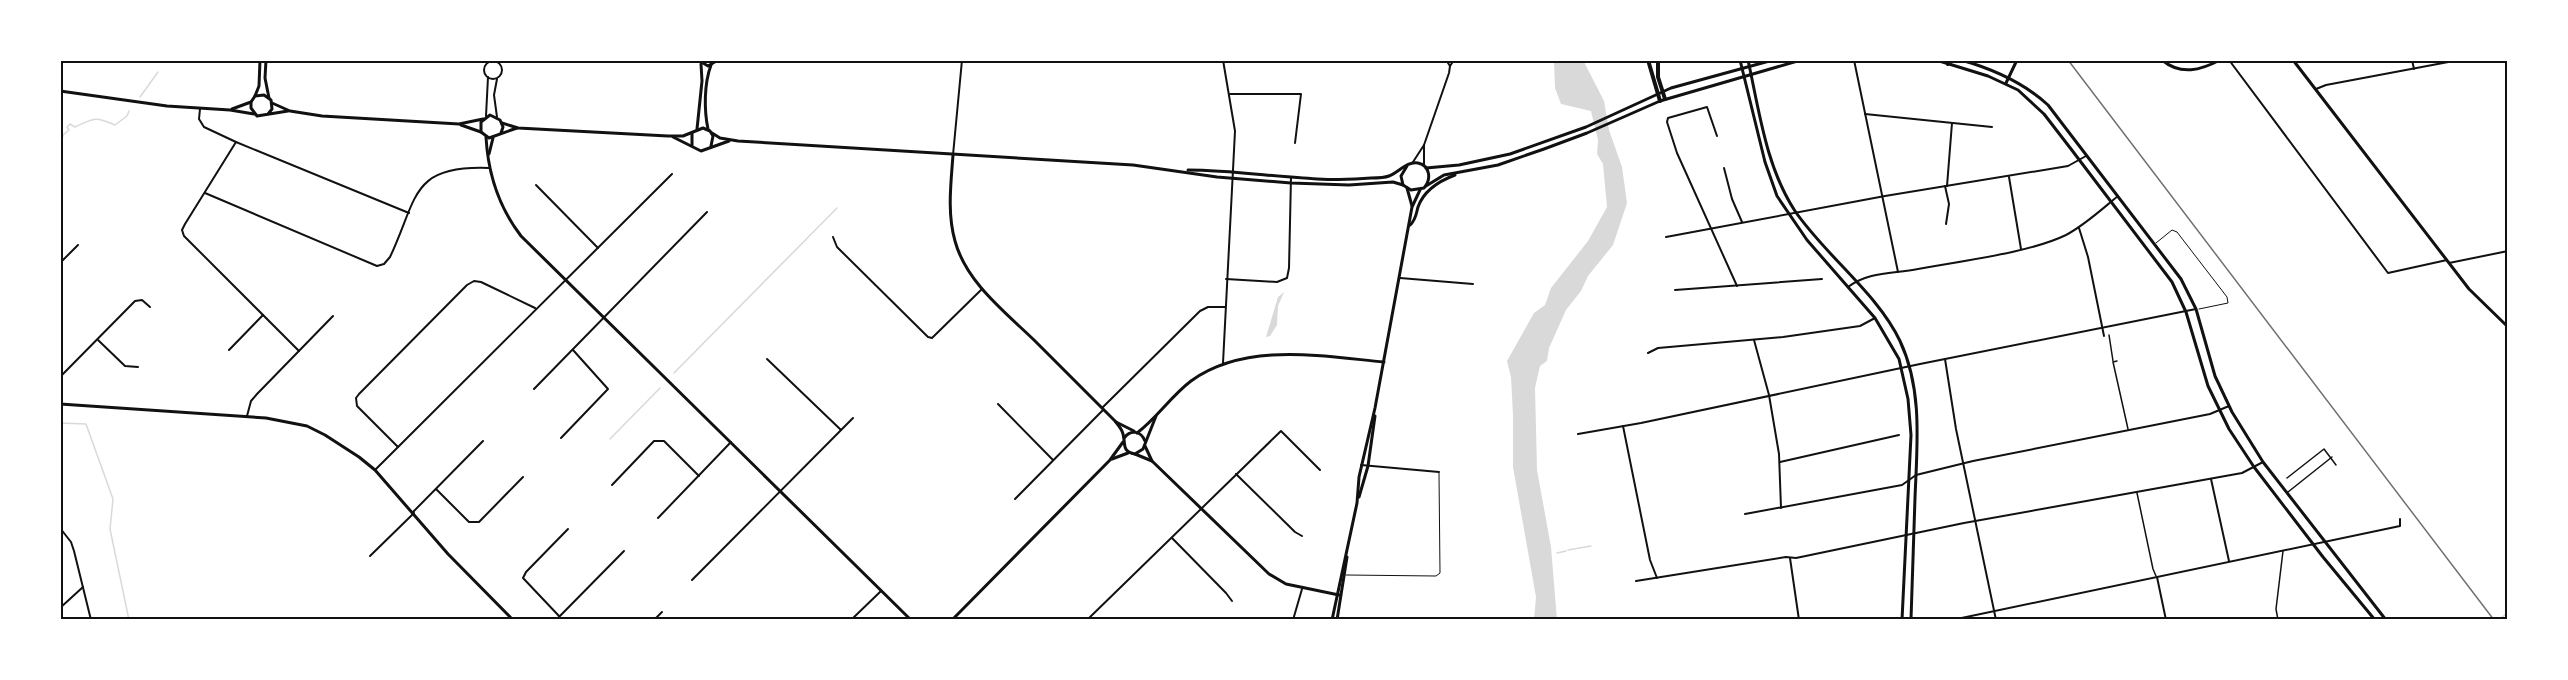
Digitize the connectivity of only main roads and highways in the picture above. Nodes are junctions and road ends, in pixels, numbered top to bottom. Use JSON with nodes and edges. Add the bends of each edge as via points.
{"nodes":[{"id":1,"x":260,"y":60,"type":"edge"},
{"id":2,"x":266,"y":60,"type":"edge"},
{"id":3,"x":1648,"y":60,"type":"edge"},
{"id":4,"x":1658,"y":60,"type":"edge"},
{"id":5,"x":1740,"y":60,"type":"edge"},
{"id":6,"x":1748,"y":60,"type":"edge"},
{"id":7,"x":1773,"y":60,"type":"edge"},
{"id":8,"x":1801,"y":60,"type":"edge"},
{"id":9,"x":1936,"y":60,"type":"edge"},
{"id":10,"x":1952,"y":60,"type":"edge"},
{"id":11,"x":1960,"y":60,"type":"edge"},
{"id":12,"x":2017,"y":60,"type":"edge"},
{"id":13,"x":2162,"y":60,"type":"edge"},
{"id":14,"x":2220,"y":60,"type":"edge"},
{"id":15,"x":2293,"y":60,"type":"edge"},
{"id":16,"x":719,"y":61,"type":"edge"},
{"id":17,"x":700,"y":62,"type":"edge"},
{"id":18,"x":1947,"y":62,"type":"edge"},
{"id":19,"x":711,"y":65,"type":"junction"},
{"id":20,"x":1749,"y":66,"type":"junction"},
{"id":21,"x":1741,"y":68,"type":"junction"},
{"id":22,"x":1751,"y":74,"type":"junction"},
{"id":23,"x":1743,"y":76,"type":"junction"},
{"id":24,"x":2009,"y":77,"type":"junction"},
{"id":25,"x":2006,"y":83,"type":"junction"},
{"id":26,"x":60,"y":91,"type":"edge"},
{"id":27,"x":1660,"y":93,"type":"junction"},
{"id":28,"x":255,"y":96,"type":"junction"},
{"id":29,"x":269,"y":98,"type":"junction"},
{"id":30,"x":1665,"y":99,"type":"junction"},
{"id":31,"x":1660,"y":100,"type":"junction"},
{"id":32,"x":251,"y":102,"type":"junction"},
{"id":33,"x":272,"y":103,"type":"junction"},
{"id":34,"x":230,"y":110,"type":"junction"},
{"id":35,"x":290,"y":111,"type":"junction"},
{"id":36,"x":254,"y":114,"type":"junction"},
{"id":37,"x":268,"y":114,"type":"junction"},
{"id":38,"x":484,"y":118,"type":"junction"},
{"id":39,"x":502,"y":123,"type":"junction"},
{"id":40,"x":459,"y":124,"type":"junction"},
{"id":41,"x":518,"y":128,"type":"junction"},
{"id":42,"x":697,"y":129,"type":"junction"},
{"id":43,"x":708,"y":129,"type":"junction"},
{"id":44,"x":481,"y":132,"type":"junction"},
{"id":45,"x":692,"y":133,"type":"junction"},
{"id":46,"x":712,"y":133,"type":"junction"},
{"id":47,"x":500,"y":134,"type":"junction"},
{"id":48,"x":668,"y":136,"type":"junction"},
{"id":49,"x":486,"y":137,"type":"junction"},
{"id":50,"x":493,"y":138,"type":"junction"},
{"id":51,"x":731,"y":140,"type":"junction"},
{"id":52,"x":692,"y":144,"type":"junction"},
{"id":53,"x":711,"y":146,"type":"junction"},
{"id":54,"x":953,"y":155,"type":"junction"},
{"id":55,"x":489,"y":156,"type":"junction"},
{"id":56,"x":1407,"y":166,"type":"junction"},
{"id":57,"x":1425,"y":167,"type":"junction"},
{"id":58,"x":1178,"y":170,"type":"junction"},
{"id":59,"x":1459,"y":173,"type":"junction"},
{"id":60,"x":1232,"y":174,"type":"junction"},
{"id":61,"x":1405,"y":186,"type":"junction"},
{"id":62,"x":1426,"y":186,"type":"junction"},
{"id":63,"x":1420,"y":190,"type":"junction"},
{"id":64,"x":1413,"y":207,"type":"junction"},
{"id":65,"x":1410,"y":226,"type":"junction"},
{"id":66,"x":2508,"y":327,"type":"edge"},
{"id":67,"x":1384,"y":363,"type":"junction"},
{"id":68,"x":60,"y":404,"type":"edge"},
{"id":69,"x":1375,"y":408,"type":"junction"},
{"id":70,"x":1156,"y":416,"type":"junction"},
{"id":71,"x":1115,"y":421,"type":"junction"},
{"id":72,"x":1137,"y":432,"type":"junction"},
{"id":73,"x":1124,"y":439,"type":"junction"},
{"id":74,"x":1145,"y":445,"type":"junction"},
{"id":75,"x":1132,"y":453,"type":"junction"},
{"id":76,"x":1110,"y":460,"type":"junction"},
{"id":77,"x":1152,"y":461,"type":"junction"},
{"id":78,"x":1357,"y":503,"type":"junction"},
{"id":79,"x":1347,"y":551,"type":"junction"},
{"id":80,"x":1336,"y":595,"type":"junction"},
{"id":81,"x":1341,"y":596,"type":"junction"},
{"id":82,"x":911,"y":619,"type":"edge"},
{"id":83,"x":954,"y":619,"type":"edge"},
{"id":84,"x":513,"y":620,"type":"edge"},
{"id":85,"x":1332,"y":620,"type":"edge"},
{"id":86,"x":1337,"y":620,"type":"edge"},
{"id":87,"x":1902,"y":620,"type":"edge"},
{"id":88,"x":1911,"y":620,"type":"edge"},
{"id":89,"x":2375,"y":620,"type":"edge"},
{"id":90,"x":2386,"y":620,"type":"edge"}],
"edges":[{"from":1,"to":28,"type":"main road"},
{"from":2,"to":29,"type":"main road"},
{"from":3,"to":27,"type":"highway"},
{"from":4,"to":27,"type":"highway"},
{"from":5,"to":21,"type":"main road"},
{"from":6,"to":20,"type":"main road"},
{"from":7,"to":20,"type":"main road"},
{"from":8,"to":22,"type":"main road"},
{"from":9,"to":18,"type":"main road"},
{"from":10,"to":18,"type":"highway"},
{"from":11,"to":24,"type":"main road"},
{"from":12,"to":24,"type":"main road"},
{"from":13,"to":14,"type":"main road","via":[[2184,71]]},
{"from":15,"to":66,"type":"main road","via":[[2448,261]]},
{"from":16,"to":19,"type":"main road"},
{"from":17,"to":19,"type":"main road"},
{"from":17,"to":42,"type":"main road"},
{"from":18,"to":25,"type":"main road"},
{"from":19,"to":43,"type":"main road","via":[[705,115]]},
{"from":20,"to":21,"type":"main road"},
{"from":20,"to":22,"type":"main road"},
{"from":21,"to":23,"type":"main road"},
{"from":21,"to":27,"type":"main road"},
{"from":22,"to":23,"type":"main road"},
{"from":22,"to":88,"type":"main road","via":[[1772,160],[1796,213],[1881,311],[1900,339],[1910,367],[1918,419]]},
{"from":23,"to":30,"type":"main road"},
{"from":23,"to":87,"type":"main road","via":[[1777,196],[1875,318],[1894,347],[1901,369],[1910,417]]},
{"from":24,"to":25,"type":"main road"},
{"from":24,"to":90,"type":"main road","via":[[2048,105],[2181,279],[2196,309],[2215,376],[2229,406],[2263,462]]},
{"from":25,"to":89,"type":"main road","via":[[2038,108],[2172,282],[2219,410],[2254,467]]},
{"from":26,"to":34,"type":"main road"},
{"from":27,"to":30,"type":"highway"},
{"from":27,"to":31,"type":"highway"},
{"from":27,"to":57,"type":"main road","via":[[1586,127],[1500,158],[1438,169]]},
{"from":28,"to":29,"type":"main road"},
{"from":28,"to":32,"type":"main road"},
{"from":29,"to":33,"type":"main road"},
{"from":30,"to":31,"type":"main road"},
{"from":31,"to":59,"type":"main road","via":[[1519,158]]},
{"from":32,"to":34,"type":"main road"},
{"from":32,"to":36,"type":"main road"},
{"from":33,"to":35,"type":"main road"},
{"from":33,"to":37,"type":"main road"},
{"from":34,"to":36,"type":"main road"},
{"from":35,"to":37,"type":"main road"},
{"from":35,"to":40,"type":"main road"},
{"from":36,"to":37,"type":"main road"},
{"from":38,"to":39,"type":"main road","via":[[497,117]]},
{"from":38,"to":40,"type":"main road"},
{"from":38,"to":44,"type":"main road","via":[[479,125]]},
{"from":39,"to":41,"type":"main road"},
{"from":39,"to":47,"type":"main road"},
{"from":40,"to":44,"type":"main road"},
{"from":41,"to":47,"type":"main road"},
{"from":41,"to":48,"type":"main road"},
{"from":42,"to":43,"type":"main road"},
{"from":42,"to":45,"type":"main road"},
{"from":43,"to":46,"type":"main road"},
{"from":44,"to":49,"type":"main road"},
{"from":45,"to":48,"type":"main road"},
{"from":45,"to":52,"type":"main road"},
{"from":46,"to":51,"type":"main road"},
{"from":46,"to":53,"type":"main road"},
{"from":47,"to":50,"type":"main road"},
{"from":48,"to":52,"type":"main road"},
{"from":49,"to":50,"type":"main road"},
{"from":49,"to":55,"type":"main road"},
{"from":50,"to":55,"type":"main road"},
{"from":51,"to":53,"type":"main road"},
{"from":51,"to":54,"type":"main road"},
{"from":52,"to":53,"type":"main road","via":[[701,150]]},
{"from":54,"to":58,"type":"main road"},
{"from":54,"to":71,"type":"main road","via":[[951,211],[955,242],[965,265],[982,289]]},
{"from":55,"to":82,"type":"main road","via":[[500,204],[526,241]]},
{"from":56,"to":57,"type":"main road","via":[[1412,163]]},
{"from":56,"to":60,"type":"main road","via":[[1390,176],[1332,180]]},
{"from":56,"to":61,"type":"main road","via":[[1401,176]]},
{"from":57,"to":62,"type":"main road","via":[[1429,177]]},
{"from":58,"to":60,"type":"main road"},
{"from":58,"to":60,"type":"main road"},
{"from":59,"to":62,"type":"main road","via":[[1444,175]]},
{"from":59,"to":65,"type":"main road","via":[[1429,190]]},
{"from":60,"to":61,"type":"main road","via":[[1291,183],[1394,182]]},
{"from":61,"to":63,"type":"main road"},
{"from":61,"to":64,"type":"main road"},
{"from":62,"to":63,"type":"main road"},
{"from":63,"to":64,"type":"main road"},
{"from":64,"to":65,"type":"main road"},
{"from":65,"to":67,"type":"main road"},
{"from":67,"to":69,"type":"main road"},
{"from":67,"to":70,"type":"main road","via":[[1258,355],[1223,363],[1188,383]]},
{"from":68,"to":84,"type":"main road","via":[[247,416],[307,426],[342,444],[375,470],[448,554]]},
{"from":69,"to":78,"type":"main road","via":[[1361,465]]},
{"from":69,"to":78,"type":"main road","via":[[1368,466]]},
{"from":70,"to":72,"type":"main road"},
{"from":70,"to":74,"type":"main road"},
{"from":71,"to":72,"type":"main road"},
{"from":71,"to":73,"type":"main road"},
{"from":72,"to":73,"type":"main road"},
{"from":72,"to":74,"type":"main road"},
{"from":73,"to":75,"type":"main road","via":[[1125,449]]},
{"from":73,"to":76,"type":"main road"},
{"from":74,"to":75,"type":"main road","via":[[1141,452]]},
{"from":74,"to":77,"type":"main road"},
{"from":75,"to":76,"type":"main road"},
{"from":75,"to":77,"type":"main road"},
{"from":76,"to":83,"type":"main road"},
{"from":77,"to":80,"type":"main road","via":[[1269,574],[1286,585]]},
{"from":78,"to":79,"type":"main road"},
{"from":79,"to":80,"type":"main road"},
{"from":79,"to":81,"type":"main road"},
{"from":80,"to":81,"type":"main road"},
{"from":80,"to":85,"type":"main road"},
{"from":81,"to":86,"type":"main road"}]}
